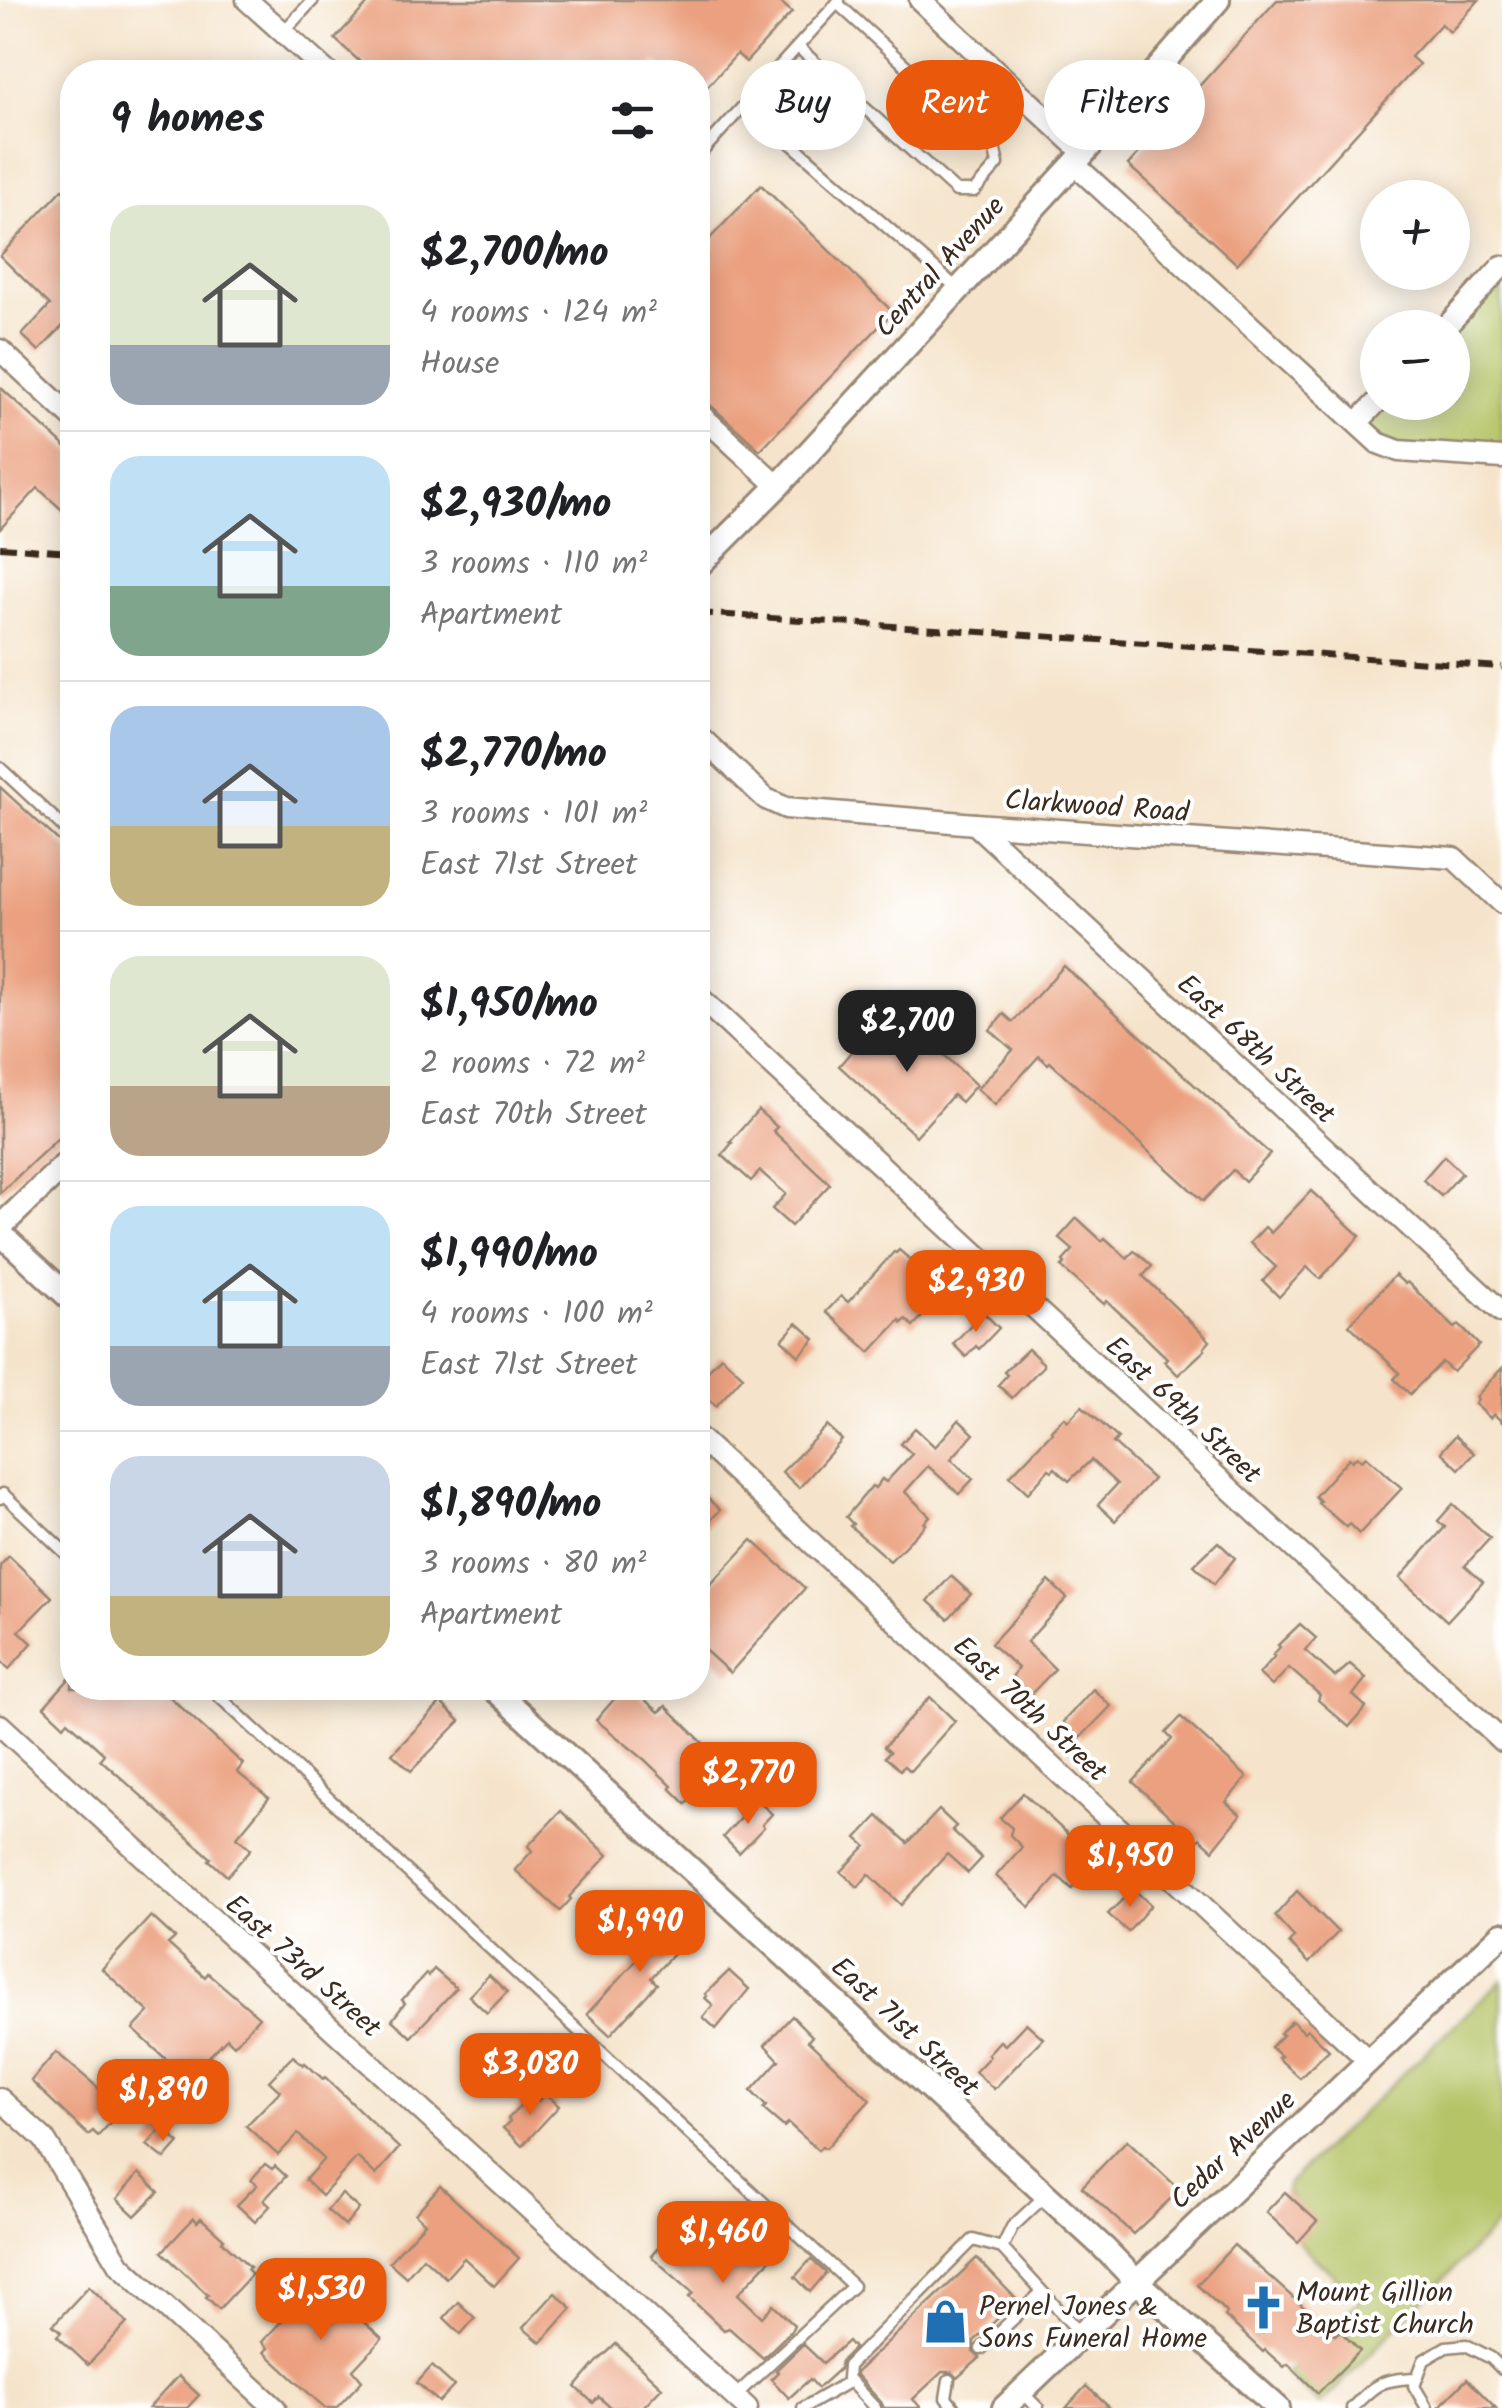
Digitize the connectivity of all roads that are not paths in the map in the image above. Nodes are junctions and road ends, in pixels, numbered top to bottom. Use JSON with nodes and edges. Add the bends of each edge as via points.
{"nodes":[{"id":1,"x":248,"y":0,"type":"edge"},
{"id":2,"x":312,"y":0,"type":"edge"},
{"id":3,"x":920,"y":0,"type":"edge"},
{"id":4,"x":1218,"y":0,"type":"edge"},
{"id":5,"x":838,"y":2,"type":"edge"},
{"id":6,"x":283,"y":32,"type":"junction"},
{"id":7,"x":798,"y":46,"type":"junction"},
{"id":8,"x":313,"y":60,"type":"edge"},
{"id":9,"x":710,"y":143,"type":"edge"},
{"id":10,"x":799,"y":150,"type":"edge"},
{"id":11,"x":1079,"y":158,"type":"junction"},
{"id":12,"x":1502,"y":266,"type":"edge"},
{"id":13,"x":958,"y":290,"type":"junction"},
{"id":14,"x":1462,"y":310,"type":"edge"},
{"id":15,"x":0,"y":350,"type":"edge"},
{"id":16,"x":60,"y":406,"type":"edge"},
{"id":17,"x":1360,"y":420,"type":"edge"},
{"id":18,"x":710,"y":423,"type":"edge"},
{"id":19,"x":1356,"y":424,"type":"junction"},
{"id":20,"x":1502,"y":458,"type":"edge"},
{"id":21,"x":778,"y":486,"type":"junction"},
{"id":22,"x":710,"y":554,"type":"edge"},
{"id":23,"x":710,"y":747,"type":"edge"},
{"id":24,"x":0,"y":768,"type":"edge"},
{"id":25,"x":60,"y":824,"type":"edge"},
{"id":26,"x":975,"y":824,"type":"junction"},
{"id":27,"x":1502,"y":903,"type":"edge"},
{"id":28,"x":710,"y":1007,"type":"edge"},
{"id":29,"x":60,"y":1170,"type":"edge"},
{"id":30,"x":0,"y":1230,"type":"edge"},
{"id":31,"x":60,"y":1288,"type":"edge"},
{"id":32,"x":1502,"y":1312,"type":"edge"},
{"id":33,"x":710,"y":1447,"type":"edge"},
{"id":34,"x":0,"y":1498,"type":"edge"},
{"id":35,"x":60,"y":1548,"type":"edge"},
{"id":36,"x":223,"y":1700,"type":"edge"},
{"id":37,"x":507,"y":1700,"type":"edge"},
{"id":38,"x":0,"y":1724,"type":"edge"},
{"id":39,"x":1502,"y":1741,"type":"edge"},
{"id":40,"x":1502,"y":1934,"type":"edge"},
{"id":41,"x":1369,"y":2061,"type":"junction"},
{"id":42,"x":0,"y":2098,"type":"edge"},
{"id":43,"x":1046,"y":2195,"type":"junction"},
{"id":44,"x":1002,"y":2248,"type":"junction"},
{"id":45,"x":1136,"y":2282,"type":"junction"},
{"id":46,"x":1042,"y":2292,"type":"junction"},
{"id":47,"x":1081,"y":2334,"type":"junction"},
{"id":48,"x":982,"y":2349,"type":"dead end"},
{"id":49,"x":1502,"y":2369,"type":"edge"},
{"id":50,"x":1417,"y":2378,"type":"junction"},
{"id":51,"x":949,"y":2380,"type":"dead end"},
{"id":52,"x":850,"y":2381,"type":"junction"},
{"id":53,"x":1022,"y":2391,"type":"junction"},
{"id":54,"x":741,"y":2402,"type":"edge"},
{"id":55,"x":275,"y":2408,"type":"edge"},
{"id":56,"x":803,"y":2408,"type":"edge"},
{"id":57,"x":875,"y":2408,"type":"edge"},
{"id":58,"x":954,"y":2408,"type":"edge"},
{"id":59,"x":1004,"y":2408,"type":"edge"},
{"id":60,"x":1038,"y":2408,"type":"edge"},
{"id":61,"x":1278,"y":2408,"type":"edge"},
{"id":62,"x":1352,"y":2408,"type":"edge"},
{"id":63,"x":1427,"y":2408,"type":"edge"}],
"edges":[{"from":1,"to":6,"type":"street"},
{"from":2,"to":6,"type":"lane"},
{"from":3,"to":11,"type":"street"},
{"from":4,"to":11,"type":"street","name":"Central Avenue"},
{"from":5,"to":7,"type":"lane"},
{"from":5,"to":7,"type":"lane","via":[[994,146],[998,164],[974,191],[956,191]]},
{"from":6,"to":8,"type":"street"},
{"from":7,"to":9,"type":"lane"},
{"from":10,"to":13,"type":"lane"},
{"from":11,"to":13,"type":"street","name":"Central Avenue"},
{"from":11,"to":19,"type":"street"},
{"from":12,"to":14,"type":"street"},
{"from":13,"to":21,"type":"street","name":"Central Avenue"},
{"from":15,"to":16,"type":"street"},
{"from":17,"to":19,"type":"street"},
{"from":18,"to":21,"type":"street"},
{"from":19,"to":20,"type":"street","via":[[1399,451]]},
{"from":21,"to":22,"type":"street","name":"Central Avenue"},
{"from":23,"to":26,"type":"street","name":"Clarkwood Road","via":[[766,799],[786,808]]},
{"from":24,"to":25,"type":"lane"},
{"from":26,"to":27,"type":"street","name":"Clarkwood Road","via":[[1454,858]]},
{"from":26,"to":32,"type":"street","name":"East 68th Street"},
{"from":28,"to":39,"type":"street","name":"East 69th Street"},
{"from":29,"to":30,"type":"street"},
{"from":30,"to":31,"type":"street"},
{"from":33,"to":41,"type":"street","name":"East 70th Street"},
{"from":34,"to":35,"type":"lane"},
{"from":36,"to":54,"type":"lane","via":[[853,2286]]},
{"from":37,"to":43,"type":"street","name":"East 71st Street"},
{"from":38,"to":54,"type":"street","name":"East 73rd Street"},
{"from":40,"to":41,"type":"street","name":"Cedar Avenue"},
{"from":41,"to":45,"type":"street","name":"Cedar Avenue"},
{"from":42,"to":55,"type":"street","via":[[44,2139],[120,2265]]},
{"from":43,"to":44,"type":"lane","via":[[1012,2227]]},
{"from":43,"to":45,"type":"street","name":"East 71st Street"},
{"from":44,"to":46,"type":"lane"},
{"from":44,"to":52,"type":"lane","via":[[973,2240],[848,2366]]},
{"from":45,"to":47,"type":"street","name":"Cedar Avenue"},
{"from":45,"to":61,"type":"street","name":"East 71st Street"},
{"from":46,"to":47,"type":"lane"},
{"from":46,"to":48,"type":"lane"},
{"from":47,"to":53,"type":"street","name":"Cedar Avenue"},
{"from":49,"to":50,"type":"lane","via":[[1466,2345],[1446,2347],[1424,2360]]},
{"from":50,"to":62,"type":"lane","via":[[1373,2386]]},
{"from":50,"to":63,"type":"lane","via":[[1414,2386]]},
{"from":51,"to":58,"type":"lane","via":[[946,2398]]},
{"from":52,"to":56,"type":"lane"},
{"from":52,"to":57,"type":"lane"},
{"from":53,"to":59,"type":"street","name":"Cedar Avenue"},
{"from":53,"to":60,"type":"lane"}]}
